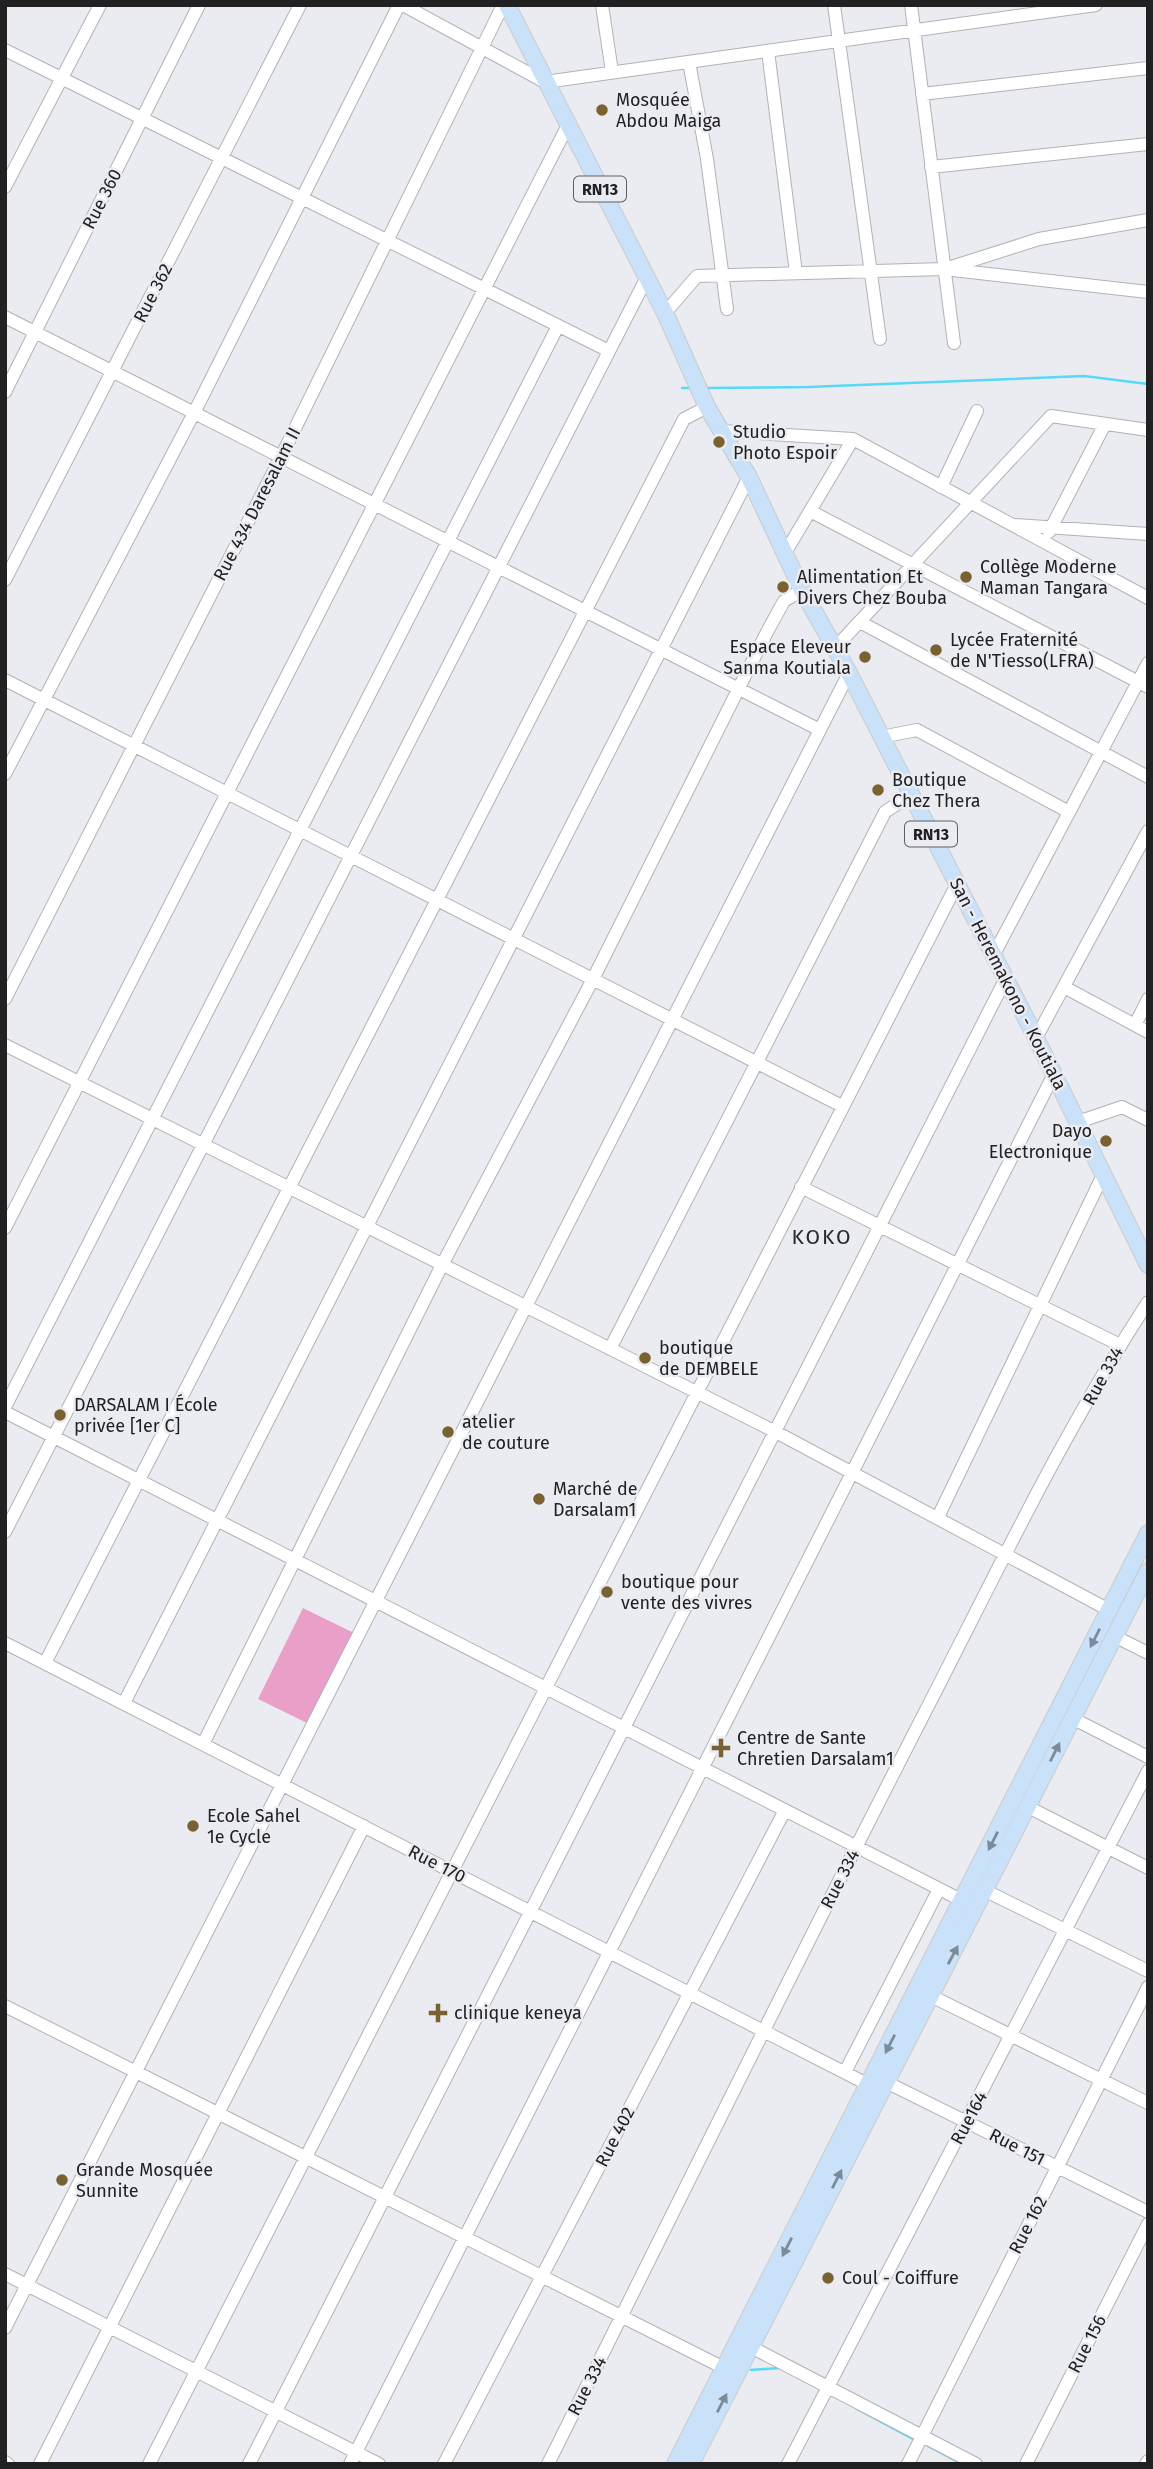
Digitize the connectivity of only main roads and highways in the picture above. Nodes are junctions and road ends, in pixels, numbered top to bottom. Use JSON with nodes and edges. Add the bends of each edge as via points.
{"nodes":[{"id":1,"x":505,"y":5,"type":"edge"},
{"id":2,"x":1148,"y":1265,"type":"edge"},
{"id":3,"x":1148,"y":1533,"type":"edge"},
{"id":4,"x":1148,"y":1571,"type":"edge"},
{"id":5,"x":675,"y":2464,"type":"edge"},
{"id":6,"x":691,"y":2464,"type":"edge"}],
"edges":[{"from":1,"to":2,"type":"main road","name":"San - Heremakono - Koutiala","number":"RN13","via":[[665,313],[707,407],[749,477],[802,590],[1006,978]]},
{"from":3,"to":5,"type":"main road","one_way":true},
{"from":6,"to":4,"type":"main road","one_way":true}]}
